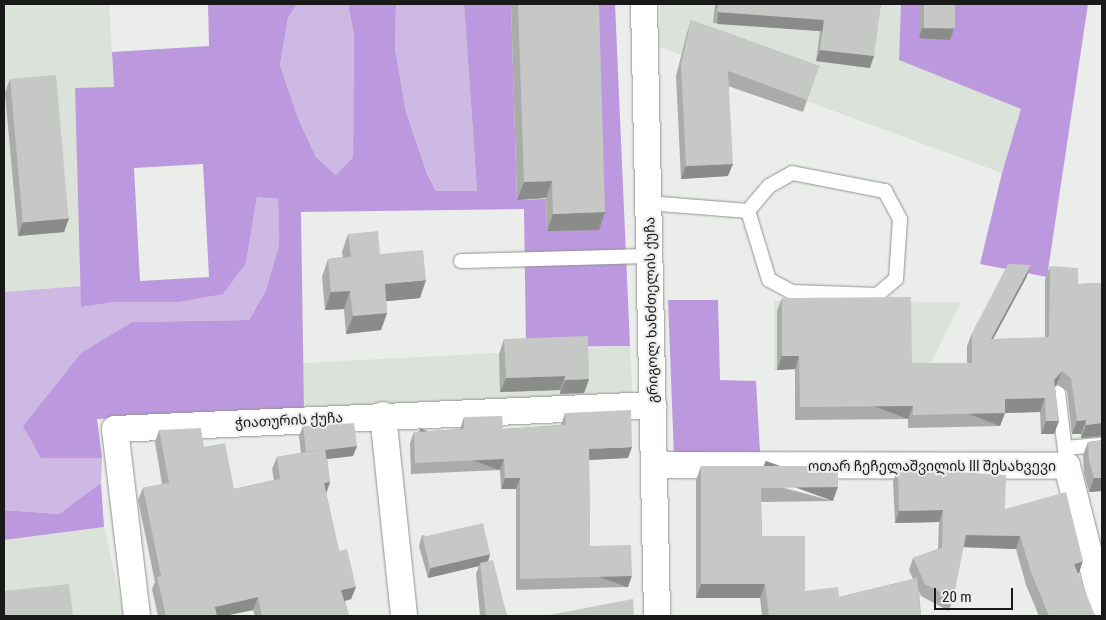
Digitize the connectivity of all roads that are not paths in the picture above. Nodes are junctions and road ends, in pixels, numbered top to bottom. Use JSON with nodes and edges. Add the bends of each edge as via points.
{"nodes":[{"id":1,"x":644,"y":4,"type":"edge"},
{"id":2,"x":648,"y":203,"type":"junction"},
{"id":3,"x":748,"y":211,"type":"junction"},
{"id":4,"x":650,"y":256,"type":"junction"},
{"id":5,"x":461,"y":262,"type":"dead end"},
{"id":6,"x":1058,"y":393,"type":"edge"},
{"id":7,"x":653,"y":405,"type":"junction"},
{"id":8,"x":383,"y":415,"type":"junction"},
{"id":9,"x":1102,"y":445,"type":"edge"},
{"id":10,"x":1066,"y":457,"type":"junction"},
{"id":11,"x":654,"y":465,"type":"junction"},
{"id":12,"x":1102,"y":604,"type":"edge"},
{"id":13,"x":137,"y":616,"type":"edge"},
{"id":14,"x":404,"y":616,"type":"edge"},
{"id":15,"x":657,"y":616,"type":"edge"}],
"edges":[{"from":1,"to":2,"type":"street","name":"გრიგოლ ხანძთელის ქუჩა"},
{"from":2,"to":3,"type":"lane"},
{"from":2,"to":4,"type":"street","name":"გრიგოლ ხანძთელის ქუჩა"},
{"from":3,"to":3,"type":"lane","via":[[769,186],[792,173],[885,191],[900,219],[896,279],[877,295],[792,292],[769,280]]},
{"from":4,"to":5,"type":"lane"},
{"from":4,"to":7,"type":"street","name":"გრიგოლ ხანძთელის ქუჩა"},
{"from":6,"to":10,"type":"lane"},
{"from":7,"to":8,"type":"street","name":"ჭიათურის ქუჩა"},
{"from":7,"to":11,"type":"street","name":"გრიგოლ ხანძთელის ქუჩა"},
{"from":8,"to":13,"type":"street","name":"ჭიათურის ქუჩა","via":[[115,429]]},
{"from":8,"to":14,"type":"street"},
{"from":9,"to":10,"type":"lane"},
{"from":10,"to":11,"type":"street","name":"ოთარ ჩეჩელაშვილის III შესახვევი"},
{"from":10,"to":12,"type":"street","name":"ოთარ ჩეჩელაშვილის III შესახვევი"},
{"from":11,"to":15,"type":"street","name":"გრიგოლ ხანძთელის ქუჩა"}]}
